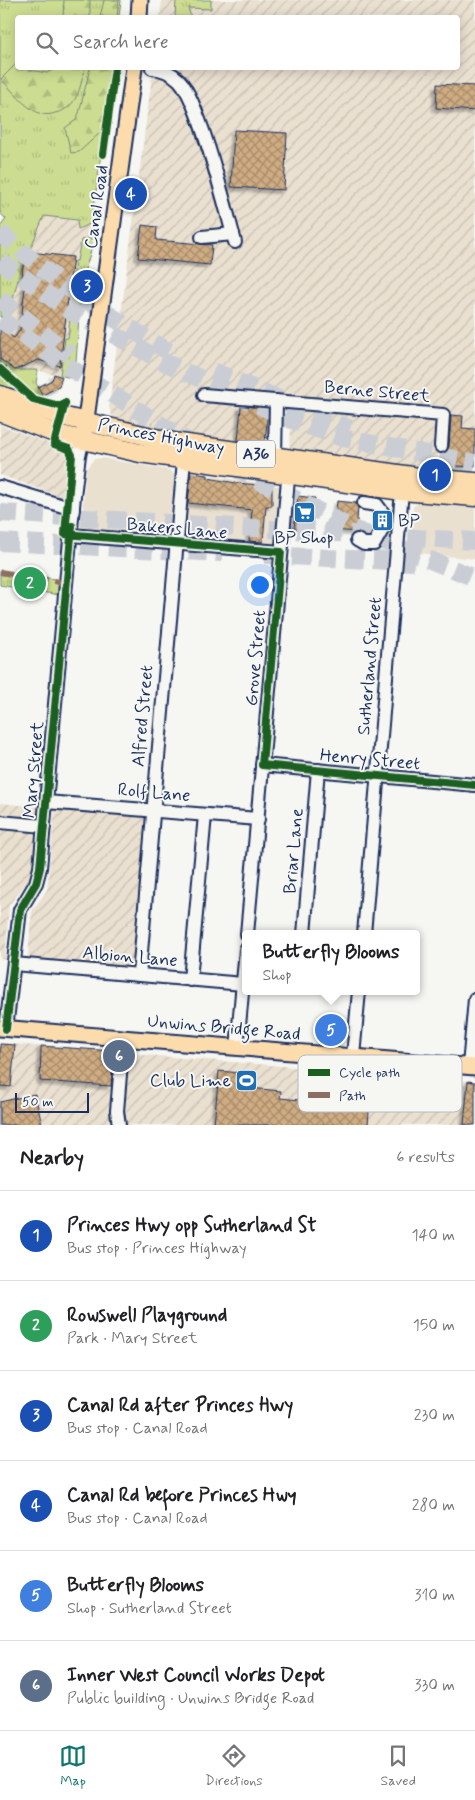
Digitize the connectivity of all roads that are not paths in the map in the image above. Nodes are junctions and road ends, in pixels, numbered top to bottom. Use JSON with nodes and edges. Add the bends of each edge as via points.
{"nodes":[{"id":1,"x":140,"y":0,"type":"edge"},
{"id":2,"x":139,"y":15,"type":"edge"},
{"id":3,"x":134,"y":70,"type":"edge"},
{"id":4,"x":165,"y":70,"type":"edge"},
{"id":5,"x":202,"y":237,"type":"dead end"},
{"id":6,"x":0,"y":395,"type":"edge"},
{"id":7,"x":204,"y":395,"type":"dead end"},
{"id":8,"x":276,"y":401,"type":"junction"},
{"id":9,"x":0,"y":412,"type":"edge"},
{"id":10,"x":87,"y":422,"type":"junction"},
{"id":11,"x":83,"y":441,"type":"junction"},
{"id":12,"x":441,"y":446,"type":"dead end"},
{"id":13,"x":184,"y":460,"type":"junction"},
{"id":14,"x":284,"y":464,"type":"junction"},
{"id":15,"x":475,"y":482,"type":"edge"},
{"id":16,"x":0,"y":487,"type":"edge"},
{"id":17,"x":402,"y":491,"type":"junction"},
{"id":18,"x":475,"y":497,"type":"edge"},
{"id":19,"x":364,"y":503,"type":"dead end"},
{"id":20,"x":73,"y":509,"type":"junction"},
{"id":21,"x":383,"y":513,"type":"dead end"},
{"id":22,"x":382,"y":530,"type":"tunnel mouth"},
{"id":23,"x":71,"y":535,"type":"junction"},
{"id":24,"x":357,"y":540,"type":"tunnel mouth"},
{"id":25,"x":177,"y":544,"type":"junction"},
{"id":26,"x":281,"y":552,"type":"junction"},
{"id":27,"x":262,"y":765,"type":"junction"},
{"id":28,"x":318,"y":770,"type":"junction"},
{"id":29,"x":378,"y":776,"type":"junction"},
{"id":30,"x":475,"y":784,"type":"edge"},
{"id":31,"x":46,"y":802,"type":"junction"},
{"id":32,"x":152,"y":811,"type":"junction"},
{"id":33,"x":205,"y":815,"type":"junction"},
{"id":34,"x":258,"y":819,"type":"junction"},
{"id":35,"x":0,"y":822,"type":"edge"},
{"id":36,"x":44,"y":826,"type":"junction"},
{"id":37,"x":247,"y":930,"type":"edge"},
{"id":38,"x":304,"y":930,"type":"edge"},
{"id":39,"x":364,"y":930,"type":"edge"},
{"id":40,"x":14,"y":964,"type":"junction"},
{"id":41,"x":139,"y":975,"type":"junction"},
{"id":42,"x":190,"y":980,"type":"junction"},
{"id":43,"x":242,"y":984,"type":"edge"},
{"id":44,"x":242,"y":995,"type":"edge"},
{"id":45,"x":359,"y":995,"type":"edge"},
{"id":46,"x":475,"y":999,"type":"edge"},
{"id":47,"x":3,"y":1028,"type":"edge"},
{"id":48,"x":123,"y":1038,"type":"junction"},
{"id":49,"x":237,"y":1048,"type":"junction"},
{"id":50,"x":338,"y":1055,"type":"edge"},
{"id":51,"x":353,"y":1055,"type":"edge"},
{"id":52,"x":472,"y":1067,"type":"edge"},
{"id":53,"x":119,"y":1125,"type":"edge"}],
"edges":[{"from":1,"to":2,"type":"main road"},
{"from":3,"to":10,"type":"main road","name":"Canal Road"},
{"from":4,"to":5,"type":"street","via":[[180,80],[194,103],[234,238]]},
{"from":6,"to":10,"type":"highway","name":"Princes Highway","number":"A36"},
{"from":7,"to":8,"type":"street","name":"Berne Street"},
{"from":8,"to":12,"type":"street","name":"Berne Street","via":[[444,415]]},
{"from":8,"to":14,"type":"street"},
{"from":9,"to":11,"type":"highway","name":"Princes Highway","number":"A36"},
{"from":10,"to":11,"type":"main road","name":"Canal Road"},
{"from":10,"to":14,"type":"highway","name":"Princes Highway","number":"A36"},
{"from":11,"to":13,"type":"highway","name":"Princes Highway","number":"A36"},
{"from":11,"to":20,"type":"street","name":"Mary Street"},
{"from":13,"to":14,"type":"highway","name":"Princes Highway","number":"A36"},
{"from":13,"to":25,"type":"street","name":"Alfred Street"},
{"from":14,"to":15,"type":"highway","name":"Princes Highway","number":"A36"},
{"from":14,"to":17,"type":"highway","name":"Princes Highway","number":"A36"},
{"from":14,"to":26,"type":"street","name":"Grove Street"},
{"from":16,"to":20,"type":"street"},
{"from":17,"to":18,"type":"highway","name":"Princes Highway","number":"A36"},
{"from":17,"to":29,"type":"street","name":"Sutherland Street"},
{"from":19,"to":21,"type":"street","via":[[377,505]]},
{"from":20,"to":23,"type":"street","name":"Mary Street"},
{"from":22,"to":24,"type":"street","via":[[374,544]]},
{"from":23,"to":25,"type":"street","name":"Bakers Lane"},
{"from":23,"to":31,"type":"street","name":"Mary Street"},
{"from":25,"to":26,"type":"street","name":"Bakers Lane"},
{"from":25,"to":32,"type":"street","name":"Alfred Street"},
{"from":26,"to":27,"type":"street","name":"Grove Street"},
{"from":27,"to":28,"type":"street","name":"Henry Street"},
{"from":27,"to":34,"type":"street","name":"Grove Street"},
{"from":28,"to":29,"type":"street","name":"Henry Street"},
{"from":28,"to":38,"type":"street","name":"Briar Lane"},
{"from":29,"to":30,"type":"street","name":"Henry Street"},
{"from":29,"to":39,"type":"street","name":"Sutherland Street"},
{"from":31,"to":32,"type":"street","name":"Rolf Lane"},
{"from":31,"to":36,"type":"street","name":"Mary Street"},
{"from":32,"to":33,"type":"street","name":"Rolf Lane"},
{"from":32,"to":41,"type":"street","name":"Alfred Street"},
{"from":33,"to":34,"type":"street","name":"Rolf Lane"},
{"from":33,"to":42,"type":"street"},
{"from":34,"to":37,"type":"street","name":"Grove Street"},
{"from":35,"to":36,"type":"street"},
{"from":36,"to":40,"type":"street","name":"Mary Street","via":[[39,877],[20,910]]},
{"from":40,"to":41,"type":"street","name":"Albion Lane"},
{"from":40,"to":47,"type":"street","name":"Mary Street"},
{"from":41,"to":42,"type":"street","name":"Albion Lane"},
{"from":42,"to":43,"type":"street","name":"Albion Lane"},
{"from":44,"to":49,"type":"street"},
{"from":45,"to":51,"type":"street"},
{"from":46,"to":52,"type":"street"},
{"from":47,"to":48,"type":"main road","name":"Unwins Bridge Road"},
{"from":48,"to":49,"type":"main road","name":"Unwins Bridge Road"},
{"from":48,"to":53,"type":"street","via":[[117,1111]]},
{"from":49,"to":50,"type":"main road","name":"Unwins Bridge Road"}]}
